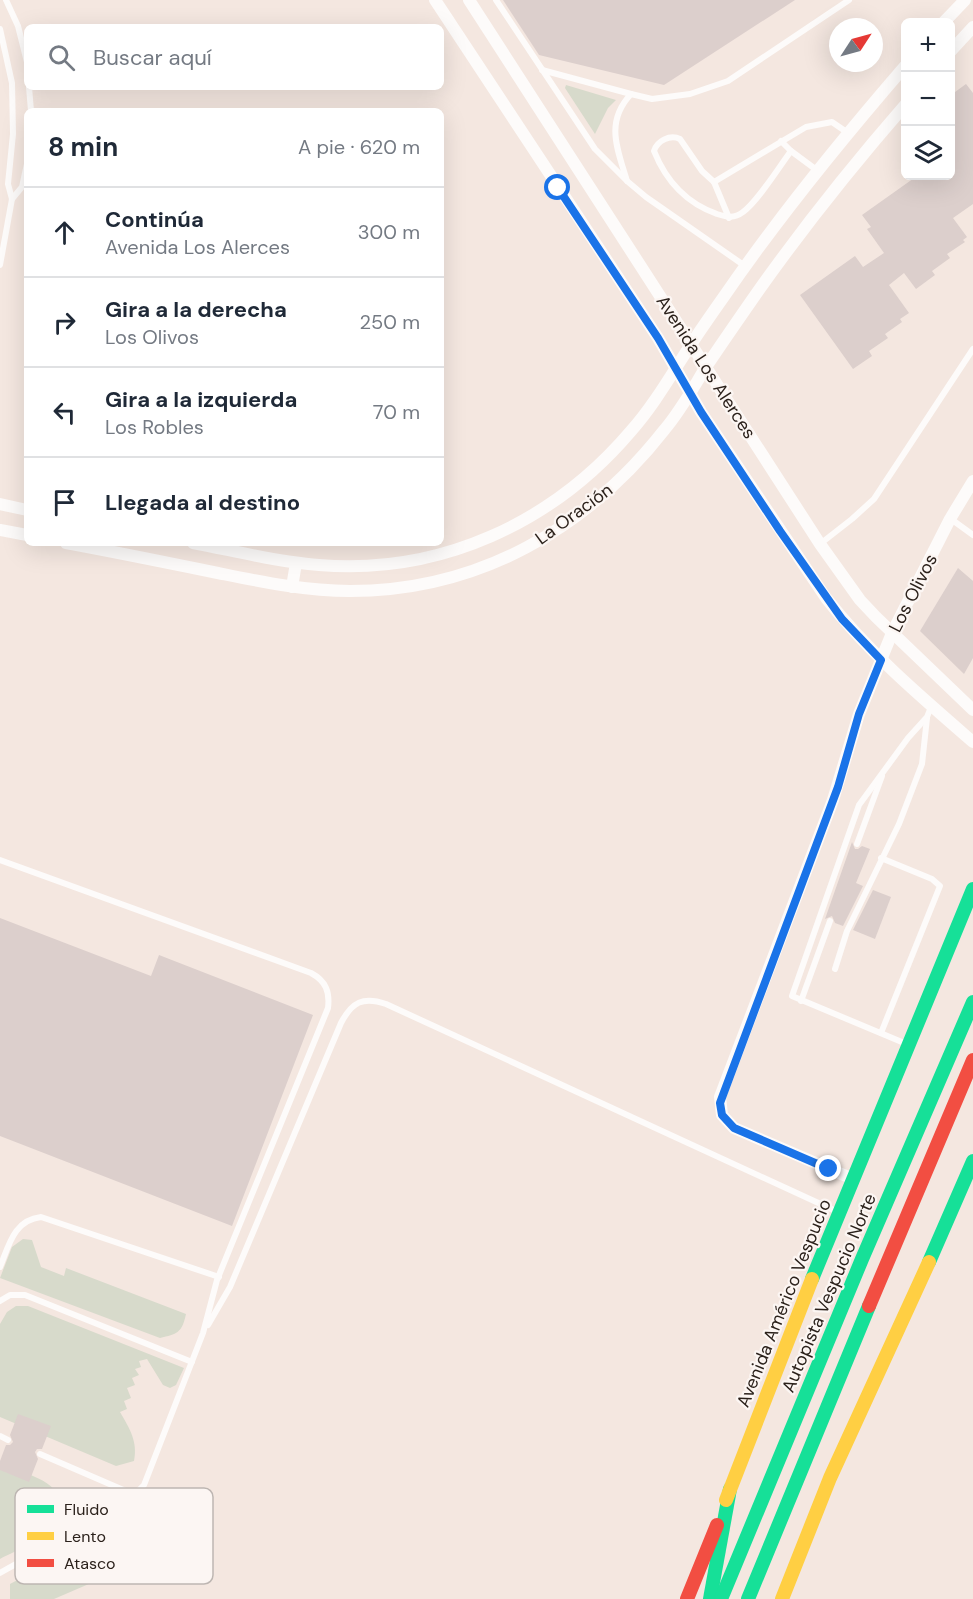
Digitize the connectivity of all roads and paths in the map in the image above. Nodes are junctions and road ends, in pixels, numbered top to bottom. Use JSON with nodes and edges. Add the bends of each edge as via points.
{"nodes":[{"id":1,"x":6,"y":0,"type":"edge"},
{"id":2,"x":435,"y":0,"type":"edge"},
{"id":3,"x":469,"y":0,"type":"edge"},
{"id":4,"x":496,"y":0,"type":"edge"},
{"id":5,"x":849,"y":0,"type":"edge"},
{"id":6,"x":965,"y":0,"type":"edge"},
{"id":7,"x":948,"y":18,"type":"edge"},
{"id":8,"x":973,"y":27,"type":"edge"},
{"id":9,"x":0,"y":29,"type":"edge"},
{"id":10,"x":955,"y":47,"type":"edge"},
{"id":11,"x":24,"y":50,"type":"edge"},
{"id":12,"x":542,"y":69,"type":"junction"},
{"id":13,"x":901,"y":71,"type":"edge"},
{"id":14,"x":29,"y":90,"type":"edge"},
{"id":15,"x":631,"y":94,"type":"junction"},
{"id":16,"x":30,"y":108,"type":"edge"},
{"id":17,"x":901,"y":110,"type":"edge"},
{"id":18,"x":848,"y":133,"type":"junction"},
{"id":19,"x":781,"y":141,"type":"junction"},
{"id":20,"x":791,"y":151,"type":"junction"},
{"id":21,"x":818,"y":171,"type":"junction"},
{"id":22,"x":24,"y":178,"type":"edge"},
{"id":23,"x":627,"y":181,"type":"junction"},
{"id":24,"x":714,"y":182,"type":"junction"},
{"id":25,"x":12,"y":199,"type":"junction"},
{"id":26,"x":729,"y":218,"type":"junction"},
{"id":27,"x":0,"y":265,"type":"edge"},
{"id":28,"x":746,"y":266,"type":"junction"},
{"id":29,"x":691,"y":345,"type":"junction"},
{"id":30,"x":973,"y":349,"type":"edge"},
{"id":31,"x":676,"y":367,"type":"junction"},
{"id":32,"x":705,"y":368,"type":"junction"},
{"id":33,"x":690,"y":393,"type":"junction"},
{"id":34,"x":973,"y":481,"type":"edge"},
{"id":35,"x":0,"y":504,"type":"edge"},
{"id":36,"x":24,"y":509,"type":"edge"},
{"id":37,"x":950,"y":519,"type":"junction"},
{"id":38,"x":0,"y":530,"type":"edge"},
{"id":39,"x":24,"y":534,"type":"edge"},
{"id":40,"x":973,"y":535,"type":"edge"},
{"id":41,"x":820,"y":544,"type":"junction"},
{"id":42,"x":81,"y":546,"type":"edge"},
{"id":43,"x":209,"y":546,"type":"edge"},
{"id":44,"x":296,"y":562,"type":"junction"},
{"id":45,"x":292,"y":587,"type":"junction"},
{"id":46,"x":892,"y":633,"type":"junction"},
{"id":47,"x":881,"y":660,"type":"junction"},
{"id":48,"x":973,"y":710,"type":"edge"},
{"id":49,"x":929,"y":712,"type":"junction"},
{"id":50,"x":973,"y":742,"type":"edge"},
{"id":51,"x":886,"y":767,"type":"junction"},
{"id":52,"x":857,"y":844,"type":"dead end"},
{"id":53,"x":881,"y":858,"type":"junction"},
{"id":54,"x":0,"y":860,"type":"edge"},
{"id":55,"x":973,"y":889,"type":"edge"},
{"id":56,"x":830,"y":921,"type":"dead end"},
{"id":57,"x":834,"y":969,"type":"dead end"},
{"id":58,"x":801,"y":1001,"type":"junction"},
{"id":59,"x":973,"y":1002,"type":"edge"},
{"id":60,"x":881,"y":1034,"type":"junction"},
{"id":61,"x":909,"y":1045,"type":"junction"},
{"id":62,"x":973,"y":1060,"type":"edge"},
{"id":63,"x":973,"y":1161,"type":"edge"},
{"id":64,"x":853,"y":1179,"type":"junction"},
{"id":65,"x":839,"y":1213,"type":"junction"},
{"id":66,"x":0,"y":1267,"type":"edge"},
{"id":67,"x":219,"y":1277,"type":"junction"},
{"id":68,"x":0,"y":1301,"type":"edge"},
{"id":69,"x":203,"y":1333,"type":"junction"},
{"id":70,"x":192,"y":1362,"type":"junction"},
{"id":71,"x":0,"y":1436,"type":"edge"},
{"id":72,"x":8,"y":1440,"type":"dead end"},
{"id":73,"x":40,"y":1454,"type":"dead end"},
{"id":74,"x":119,"y":1488,"type":"edge"},
{"id":75,"x":141,"y":1488,"type":"edge"},
{"id":76,"x":730,"y":1489,"type":"junction"},
{"id":77,"x":776,"y":1532,"type":"junction"},
{"id":78,"x":15,"y":1565,"type":"edge"},
{"id":79,"x":0,"y":1573,"type":"edge"},
{"id":80,"x":687,"y":1599,"type":"edge"},
{"id":81,"x":710,"y":1599,"type":"edge"},
{"id":82,"x":722,"y":1599,"type":"edge"},
{"id":83,"x":748,"y":1599,"type":"edge"},
{"id":84,"x":762,"y":1599,"type":"edge"},
{"id":85,"x":782,"y":1599,"type":"edge"}],
"edges":[{"from":1,"to":11,"type":"lane"},
{"from":2,"to":31,"type":"street","name":"Avenida Los Alerces"},
{"from":3,"to":29,"type":"street","name":"Avenida Los Alerces"},
{"from":4,"to":12,"type":"lane"},
{"from":5,"to":15,"type":"lane","via":[[728,81],[690,94],[652,99]]},
{"from":6,"to":7,"type":"street"},
{"from":8,"to":10,"type":"street"},
{"from":9,"to":25,"type":"lane","via":[[12,83],[13,134],[8,184]]},
{"from":12,"to":15,"type":"lane"},
{"from":12,"to":23,"type":"lane","via":[[595,149]]},
{"from":13,"to":18,"type":"street","name":"La Oración"},
{"from":14,"to":16,"type":"lane"},
{"from":15,"to":23,"type":"lane","via":[[620,106],[616,121],[617,149]]},
{"from":17,"to":32,"type":"street","name":"La Oración","via":[[810,221]]},
{"from":18,"to":19,"type":"lane","via":[[832,122],[806,127]]},
{"from":18,"to":21,"type":"street","name":"La Oración"},
{"from":19,"to":20,"type":"lane"},
{"from":19,"to":24,"type":"lane"},
{"from":20,"to":21,"type":"lane"},
{"from":20,"to":26,"type":"lane","via":[[744,212]]},
{"from":21,"to":28,"type":"street","name":"La Oración"},
{"from":22,"to":25,"type":"lane"},
{"from":23,"to":28,"type":"lane"},
{"from":24,"to":26,"type":"lane"},
{"from":24,"to":26,"type":"lane","via":[[680,139],[670,138],[655,147],[659,164],[681,193],[701,208]]},
{"from":25,"to":27,"type":"lane"},
{"from":28,"to":29,"type":"street","name":"La Oración"},
{"from":29,"to":31,"type":"street","name":"La Oración"},
{"from":29,"to":32,"type":"street","name":"Avenida Los Alerces"},
{"from":30,"to":41,"type":"lane","via":[[874,499]]},
{"from":31,"to":33,"type":"street","name":"Avenida Los Alerces"},
{"from":31,"to":44,"type":"street","name":"La Oración","via":[[649,410],[599,466],[549,506],[508,530],[470,546],[410,561],[342,566]]},
{"from":32,"to":33,"type":"street","name":"La Oración"},
{"from":32,"to":41,"type":"street","name":"Avenida Los Alerces"},
{"from":33,"to":45,"type":"street","name":"La Oración","via":[[651,447],[613,487],[556,531],[508,558],[460,576],[403,587],[350,591]]},
{"from":33,"to":47,"type":"street","name":"Avenida Los Alerces","via":[[826,598]]},
{"from":34,"to":37,"type":"street","name":"Los Olivos"},
{"from":35,"to":36,"type":"street"},
{"from":37,"to":40,"type":"lane"},
{"from":37,"to":46,"type":"street","name":"Los Olivos"},
{"from":38,"to":39,"type":"street"},
{"from":41,"to":46,"type":"street","name":"Avenida Los Alerces","via":[[860,600]]},
{"from":42,"to":45,"type":"street","name":"La Oración"},
{"from":43,"to":44,"type":"street","name":"La Oración"},
{"from":44,"to":45,"type":"street"},
{"from":46,"to":47,"type":"street","name":"Los Olivos"},
{"from":46,"to":48,"type":"street","name":"Avenida Los Alerces"},
{"from":47,"to":49,"type":"street","name":"Avenida Los Alerces"},
{"from":47,"to":64,"type":"street","name":"Los Olivos","via":[[859,714],[838,787],[720,1097],[722,1115],[734,1128]]},
{"from":49,"to":50,"type":"street","name":"Avenida Los Alerces"},
{"from":49,"to":51,"type":"lane"},
{"from":49,"to":53,"type":"lane","via":[[922,764]]},
{"from":51,"to":52,"type":"lane"},
{"from":51,"to":58,"type":"lane","via":[[859,806],[792,996]]},
{"from":53,"to":57,"type":"lane"},
{"from":53,"to":60,"type":"lane","via":[[932,879],[940,889]]},
{"from":54,"to":67,"type":"lane","via":[[311,973],[326,986],[328,1008]]},
{"from":55,"to":61,"type":"main road","name":"Avenida Américo Vespucio"},
{"from":56,"to":58,"type":"lane"},
{"from":58,"to":60,"type":"lane"},
{"from":59,"to":82,"type":"main road","name":"Autopista Vespucio Norte"},
{"from":60,"to":61,"type":"lane"},
{"from":61,"to":64,"type":"main road","name":"Avenida Américo Vespucio"},
{"from":62,"to":77,"type":"main road"},
{"from":63,"to":85,"type":"main road","via":[[830,1478]]},
{"from":64,"to":65,"type":"main road","name":"Avenida Américo Vespucio"},
{"from":65,"to":69,"type":"lane","via":[[386,1004],[363,1000],[351,1008],[341,1023],[230,1287]]},
{"from":65,"to":76,"type":"main road","name":"Avenida Américo Vespucio"},
{"from":66,"to":67,"type":"lane","via":[[20,1225],[41,1217]]},
{"from":67,"to":69,"type":"lane"},
{"from":68,"to":70,"type":"lane","via":[[10,1295],[26,1295]]},
{"from":69,"to":70,"type":"lane"},
{"from":70,"to":75,"type":"lane"},
{"from":71,"to":72,"type":"lane"},
{"from":73,"to":74,"type":"lane"},
{"from":76,"to":80,"type":"main road","name":"Avenida Américo Vespucio"},
{"from":76,"to":81,"type":"main road"},
{"from":77,"to":83,"type":"main road"},
{"from":77,"to":84,"type":"main road"},
{"from":78,"to":79,"type":"lane"}]}
